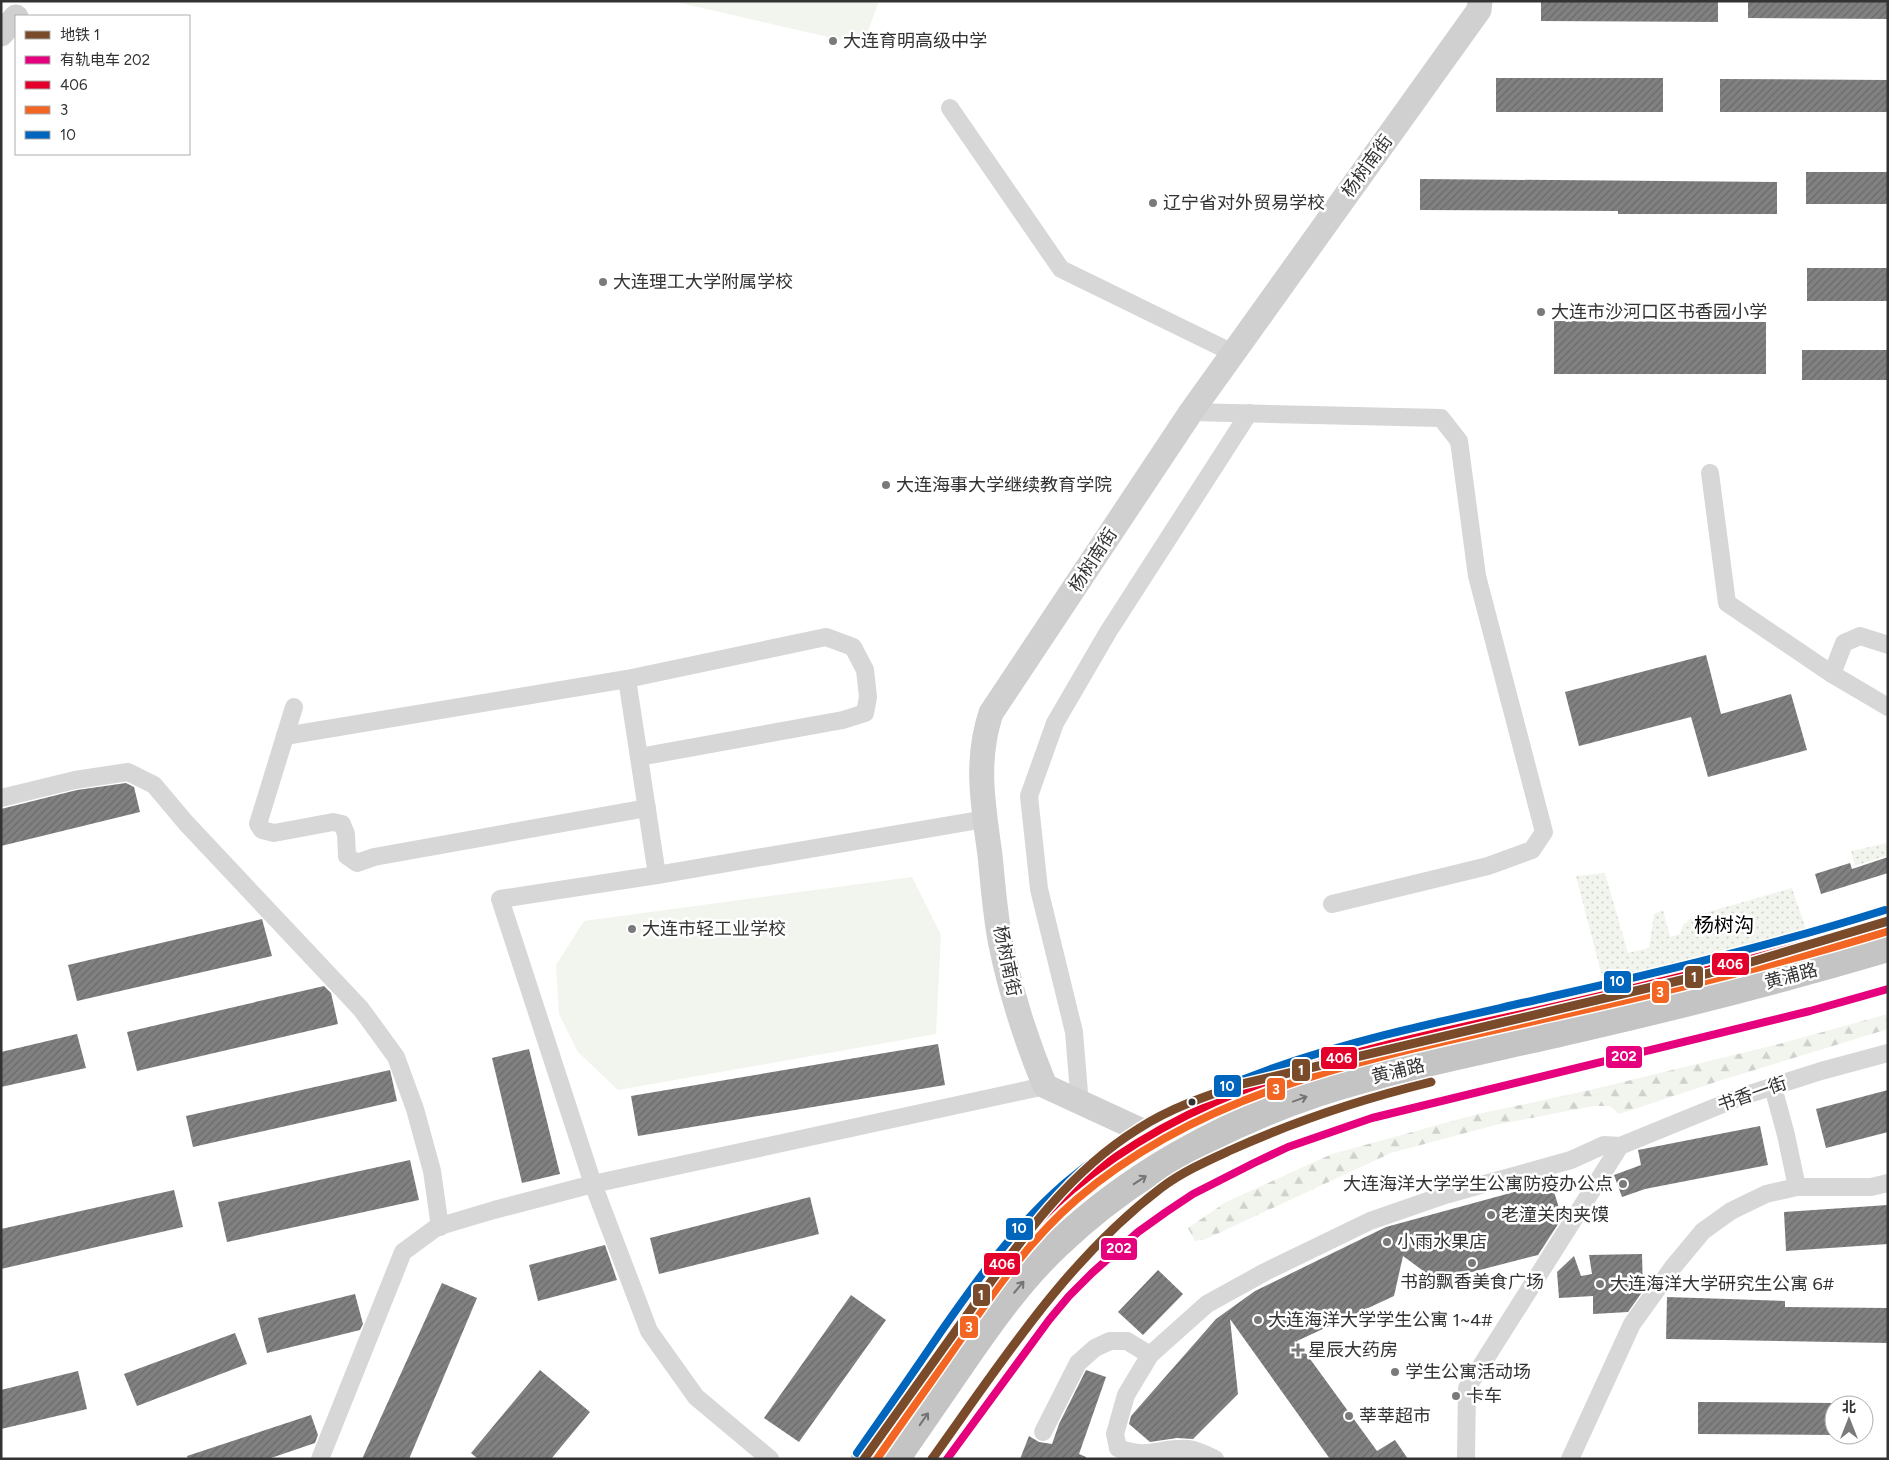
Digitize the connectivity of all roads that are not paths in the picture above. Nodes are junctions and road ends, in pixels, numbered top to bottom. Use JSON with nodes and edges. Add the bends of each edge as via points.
{"nodes":[{"id":1,"x":29,"y":1,"type":"edge"},
{"id":2,"x":1480,"y":1,"type":"edge"},
{"id":3,"x":17,"y":15,"type":"edge"},
{"id":4,"x":15,"y":17,"type":"edge"},
{"id":5,"x":1,"y":34,"type":"edge"},
{"id":6,"x":950,"y":108,"type":"dead end"},
{"id":7,"x":1233,"y":353,"type":"junction"},
{"id":8,"x":1191,"y":412,"type":"junction"},
{"id":9,"x":1249,"y":413,"type":"junction"},
{"id":10,"x":1710,"y":473,"type":"dead end"},
{"id":11,"x":1888,"y":645,"type":"edge"},
{"id":12,"x":1832,"y":674,"type":"junction"},
{"id":13,"x":627,"y":679,"type":"junction"},
{"id":14,"x":294,"y":707,"type":"dead end"},
{"id":15,"x":1888,"y":707,"type":"edge"},
{"id":16,"x":285,"y":736,"type":"junction"},
{"id":17,"x":639,"y":757,"type":"junction"},
{"id":18,"x":1,"y":798,"type":"edge"},
{"id":19,"x":646,"y":808,"type":"junction"},
{"id":20,"x":985,"y":819,"type":"junction"},
{"id":21,"x":657,"y":875,"type":"junction"},
{"id":22,"x":1332,"y":904,"type":"dead end"},
{"id":23,"x":1888,"y":920,"type":"edge"},
{"id":24,"x":1888,"y":948,"type":"edge"},
{"id":25,"x":1888,"y":1053,"type":"edge"},
{"id":26,"x":1045,"y":1086,"type":"junction"},
{"id":27,"x":1773,"y":1087,"type":"junction"},
{"id":28,"x":1079,"y":1093,"type":"dead end"},
{"id":29,"x":1148,"y":1134,"type":"junction"},
{"id":30,"x":1620,"y":1146,"type":"junction"},
{"id":31,"x":1888,"y":1183,"type":"edge"},
{"id":32,"x":593,"y":1184,"type":"junction"},
{"id":33,"x":1797,"y":1187,"type":"junction"},
{"id":34,"x":440,"y":1227,"type":"junction"},
{"id":35,"x":1150,"y":1355,"type":"junction"},
{"id":36,"x":1043,"y":1432,"type":"dead end"},
{"id":37,"x":320,"y":1459,"type":"edge"},
{"id":38,"x":770,"y":1459,"type":"edge"},
{"id":39,"x":865,"y":1459,"type":"edge"},
{"id":40,"x":896,"y":1459,"type":"edge"},
{"id":41,"x":1215,"y":1459,"type":"edge"},
{"id":42,"x":1466,"y":1459,"type":"edge"},
{"id":43,"x":1570,"y":1459,"type":"edge"}],
"edges":[{"from":1,"to":3,"type":"street"},
{"from":2,"to":7,"type":"street","name":"杨树南街","via":[[1479,10]]},
{"from":4,"to":5,"type":"street"},
{"from":6,"to":7,"type":"street","via":[[1061,269]]},
{"from":7,"to":8,"type":"street","name":"杨树南街"},
{"from":8,"to":9,"type":"street"},
{"from":8,"to":20,"type":"street","name":"杨树南街","via":[[991,713],[982,753]]},
{"from":9,"to":22,"type":"street","via":[[1441,418],[1459,441],[1477,576],[1544,832],[1532,850],[1488,866]]},
{"from":9,"to":28,"type":"street","via":[[1108,632],[1055,722],[1029,796],[1039,889],[1074,1032]]},
{"from":10,"to":12,"type":"street","via":[[1727,603]]},
{"from":11,"to":12,"type":"street","via":[[1860,636],[1844,643]]},
{"from":12,"to":15,"type":"street"},
{"from":13,"to":16,"type":"street"},
{"from":13,"to":17,"type":"street"},
{"from":13,"to":17,"type":"street","via":[[826,637],[853,647],[865,670],[868,697],[865,713],[843,720]]},
{"from":14,"to":16,"type":"street"},
{"from":16,"to":19,"type":"street","via":[[258,824],[262,830],[274,833],[333,822],[342,824],[347,856],[357,863],[374,857]]},
{"from":17,"to":19,"type":"street"},
{"from":18,"to":34,"type":"street","via":[[75,780],[128,772],[154,785],[361,1010],[396,1057],[416,1109],[432,1171]]},
{"from":19,"to":21,"type":"street"},
{"from":20,"to":21,"type":"street"},
{"from":20,"to":26,"type":"street","name":"杨树南街","via":[[1001,943],[1012,994]]},
{"from":21,"to":32,"type":"street","via":[[500,899]]},
{"from":23,"to":29,"type":"highway","name":"黄浦路","via":[[1669,980],[1319,1063],[1214,1100]]},
{"from":40,"to":24,"type":"highway","name":"黄浦路","one_way":true,"via":[[996,1314],[1055,1246],[1117,1195],[1221,1132],[1285,1105],[1353,1082],[1791,977]]},
{"from":25,"to":27,"type":"street","name":"书香一街"},
{"from":26,"to":29,"type":"street"},
{"from":26,"to":32,"type":"street"},
{"from":27,"to":30,"type":"street","name":"书香一街","via":[[1740,1097]]},
{"from":27,"to":33,"type":"street"},
{"from":29,"to":39,"type":"highway","name":"黄浦路","via":[[1077,1185],[1023,1237]]},
{"from":30,"to":35,"type":"street","name":"书香一街","via":[[1604,1145],[1571,1160],[1445,1195],[1370,1221],[1207,1304]]},
{"from":30,"to":42,"type":"street","via":[[1467,1388]]},
{"from":31,"to":33,"type":"street","via":[[1872,1187]]},
{"from":32,"to":34,"type":"street"},
{"from":32,"to":38,"type":"street","via":[[649,1331],[696,1398]]},
{"from":33,"to":43,"type":"street","via":[[1766,1194],[1731,1211],[1703,1231],[1632,1324]]},
{"from":34,"to":37,"type":"street","via":[[403,1252]]},
{"from":35,"to":36,"type":"street","via":[[1128,1341],[1110,1341],[1095,1348],[1078,1362]]},
{"from":35,"to":41,"type":"street","name":"书香一街","via":[[1126,1395],[1115,1434],[1118,1448],[1148,1456],[1188,1449]]}]}
